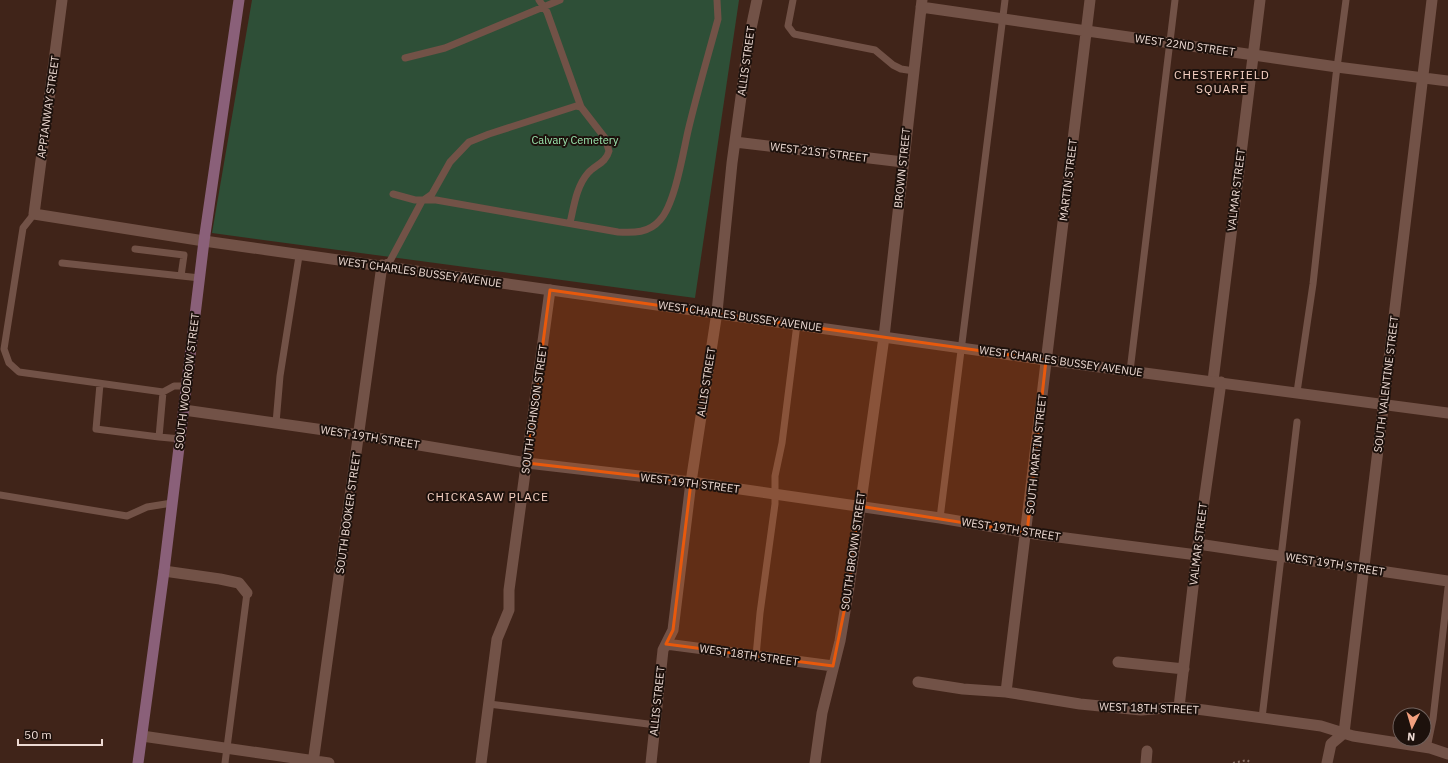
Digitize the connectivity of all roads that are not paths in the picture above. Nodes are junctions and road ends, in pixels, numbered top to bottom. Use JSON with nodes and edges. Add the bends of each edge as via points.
{"nodes":[{"id":1,"x":62,"y":0,"type":"edge"},
{"id":2,"x":239,"y":0,"type":"edge"},
{"id":3,"x":560,"y":0,"type":"edge"},
{"id":4,"x":717,"y":0,"type":"edge"},
{"id":5,"x":757,"y":0,"type":"edge"},
{"id":6,"x":793,"y":0,"type":"edge"},
{"id":7,"x":1005,"y":0,"type":"edge"},
{"id":8,"x":1090,"y":0,"type":"edge"},
{"id":9,"x":1175,"y":0,"type":"edge"},
{"id":10,"x":1260,"y":0,"type":"edge"},
{"id":11,"x":1346,"y":0,"type":"edge"},
{"id":12,"x":1432,"y":0,"type":"edge"},
{"id":13,"x":541,"y":3,"type":"edge"},
{"id":14,"x":922,"y":3,"type":"edge"},
{"id":15,"x":1003,"y":18,"type":"junction"},
{"id":16,"x":1087,"y":30,"type":"junction"},
{"id":17,"x":1170,"y":42,"type":"junction"},
{"id":18,"x":1253,"y":54,"type":"junction"},
{"id":19,"x":405,"y":58,"type":"dead end"},
{"id":20,"x":1337,"y":67,"type":"junction"},
{"id":21,"x":914,"y":71,"type":"junction"},
{"id":22,"x":1423,"y":78,"type":"junction"},
{"id":23,"x":1448,"y":81,"type":"edge"},
{"id":24,"x":581,"y":107,"type":"junction"},
{"id":25,"x":735,"y":142,"type":"junction"},
{"id":26,"x":903,"y":162,"type":"junction"},
{"id":27,"x":393,"y":194,"type":"dead end"},
{"id":28,"x":422,"y":201,"type":"junction"},
{"id":29,"x":34,"y":214,"type":"junction"},
{"id":30,"x":570,"y":223,"type":"junction"},
{"id":31,"x":204,"y":241,"type":"junction"},
{"id":32,"x":135,"y":249,"type":"dead end"},
{"id":33,"x":299,"y":256,"type":"junction"},
{"id":34,"x":62,"y":263,"type":"dead end"},
{"id":35,"x":382,"y":265,"type":"junction"},
{"id":36,"x":181,"y":276,"type":"junction"},
{"id":37,"x":200,"y":278,"type":"junction"},
{"id":38,"x":550,"y":290,"type":"junction"},
{"id":39,"x":716,"y":312,"type":"junction"},
{"id":40,"x":797,"y":324,"type":"junction"},
{"id":41,"x":884,"y":337,"type":"junction"},
{"id":42,"x":963,"y":348,"type":"junction"},
{"id":43,"x":1046,"y":360,"type":"junction"},
{"id":44,"x":1130,"y":371,"type":"junction"},
{"id":45,"x":1217,"y":382,"type":"junction"},
{"id":46,"x":100,"y":384,"type":"junction"},
{"id":47,"x":186,"y":386,"type":"junction"},
{"id":48,"x":163,"y":392,"type":"junction"},
{"id":49,"x":1297,"y":392,"type":"junction"},
{"id":50,"x":1383,"y":404,"type":"junction"},
{"id":51,"x":184,"y":410,"type":"junction"},
{"id":52,"x":1448,"y":413,"type":"edge"},
{"id":53,"x":1297,"y":422,"type":"dead end"},
{"id":54,"x":276,"y":423,"type":"junction"},
{"id":55,"x":359,"y":435,"type":"junction"},
{"id":56,"x":159,"y":437,"type":"junction"},
{"id":57,"x":181,"y":439,"type":"junction"},
{"id":58,"x":527,"y":464,"type":"junction"},
{"id":59,"x":691,"y":482,"type":"junction"},
{"id":60,"x":775,"y":494,"type":"junction"},
{"id":61,"x":0,"y":495,"type":"edge"},
{"id":62,"x":172,"y":503,"type":"junction"},
{"id":63,"x":859,"y":506,"type":"junction"},
{"id":64,"x":940,"y":518,"type":"junction"},
{"id":65,"x":1027,"y":533,"type":"junction"},
{"id":66,"x":1197,"y":549,"type":"junction"},
{"id":67,"x":1281,"y":556,"type":"junction"},
{"id":68,"x":1364,"y":568,"type":"junction"},
{"id":69,"x":164,"y":571,"type":"junction"},
{"id":70,"x":1448,"y":581,"type":"edge"},
{"id":71,"x":1448,"y":588,"type":"edge"},
{"id":72,"x":247,"y":593,"type":"joint"},
{"id":73,"x":666,"y":644,"type":"junction"},
{"id":74,"x":756,"y":656,"type":"junction"},
{"id":75,"x":1118,"y":662,"type":"dead end"},
{"id":76,"x":833,"y":666,"type":"junction"},
{"id":77,"x":1184,"y":669,"type":"junction"},
{"id":78,"x":918,"y":682,"type":"dead end"},
{"id":79,"x":1006,"y":692,"type":"junction"},
{"id":80,"x":489,"y":704,"type":"junction"},
{"id":81,"x":1180,"y":707,"type":"junction"},
{"id":82,"x":1262,"y":718,"type":"junction"},
{"id":83,"x":656,"y":724,"type":"junction"},
{"id":84,"x":1344,"y":733,"type":"junction"},
{"id":85,"x":142,"y":736,"type":"junction"},
{"id":86,"x":227,"y":748,"type":"junction"},
{"id":87,"x":1427,"y":748,"type":"junction"},
{"id":88,"x":1147,"y":751,"type":"dead end"},
{"id":89,"x":1448,"y":754,"type":"edge"},
{"id":90,"x":313,"y":762,"type":"edge"},
{"id":91,"x":138,"y":763,"type":"edge"},
{"id":92,"x":225,"y":763,"type":"edge"},
{"id":93,"x":329,"y":763,"type":"edge"},
{"id":94,"x":481,"y":763,"type":"edge"},
{"id":95,"x":650,"y":763,"type":"edge"},
{"id":96,"x":815,"y":763,"type":"edge"},
{"id":97,"x":1146,"y":763,"type":"edge"},
{"id":98,"x":1327,"y":763,"type":"edge"}],
"edges":[{"from":1,"to":29,"type":"street","name":"APPIANWAY STREET"},
{"from":2,"to":31,"type":"main road","name":"SOUTH WOODROW STREET"},
{"from":3,"to":13,"type":"lane"},
{"from":4,"to":30,"type":"lane","via":[[718,19],[675,184],[661,220],[645,231],[636,233]]},
{"from":5,"to":25,"type":"street","name":"ALLIS STREET","via":[[748,45]]},
{"from":6,"to":21,"type":"lane","via":[[788,26],[794,34],[875,50],[893,65]]},
{"from":7,"to":15,"type":"lane"},
{"from":8,"to":16,"type":"street","name":"MARTIN STREET"},
{"from":9,"to":17,"type":"lane"},
{"from":10,"to":18,"type":"street","name":"VALMAR STREET"},
{"from":11,"to":20,"type":"lane"},
{"from":12,"to":22,"type":"street","name":"SOUTH VALENTINE STREET"},
{"from":13,"to":19,"type":"lane","via":[[445,48]]},
{"from":13,"to":24,"type":"lane","via":[[547,12]]},
{"from":14,"to":15,"type":"street","name":"WEST 22ND STREET"},
{"from":14,"to":21,"type":"street","name":"BROWN STREET"},
{"from":15,"to":16,"type":"street","name":"WEST 22ND STREET"},
{"from":15,"to":42,"type":"lane"},
{"from":16,"to":17,"type":"street","name":"WEST 22ND STREET"},
{"from":16,"to":43,"type":"street","name":"MARTIN STREET"},
{"from":17,"to":18,"type":"street","name":"WEST 22ND STREET"},
{"from":17,"to":44,"type":"lane"},
{"from":18,"to":20,"type":"street","name":"WEST 22ND STREET"},
{"from":18,"to":45,"type":"street","name":"VALMAR STREET"},
{"from":20,"to":22,"type":"street","name":"WEST 22ND STREET"},
{"from":20,"to":49,"type":"lane"},
{"from":21,"to":26,"type":"street","name":"BROWN STREET"},
{"from":22,"to":23,"type":"street","name":"WEST 22ND STREET"},
{"from":22,"to":50,"type":"street","name":"SOUTH VALENTINE STREET"},
{"from":24,"to":28,"type":"lane","via":[[576,106],[469,142],[450,162],[432,194]]},
{"from":24,"to":30,"type":"lane","via":[[605,138],[609,151],[605,160],[583,180]]},
{"from":25,"to":26,"type":"street","name":"WEST 21ST STREET"},
{"from":25,"to":39,"type":"street","name":"ALLIS STREET"},
{"from":26,"to":41,"type":"street","name":"BROWN STREET"},
{"from":27,"to":28,"type":"lane"},
{"from":28,"to":30,"type":"lane","via":[[436,200]]},
{"from":28,"to":35,"type":"lane","via":[[390,261]]},
{"from":29,"to":31,"type":"street","name":"WEST CHARLES BUSSEY AVENUE"},
{"from":29,"to":46,"type":"lane","via":[[23,228],[4,349],[6,356],[9,363],[19,372]]},
{"from":31,"to":33,"type":"street","name":"WEST CHARLES BUSSEY AVENUE"},
{"from":31,"to":37,"type":"main road","name":"SOUTH WOODROW STREET"},
{"from":32,"to":36,"type":"lane","via":[[184,255]]},
{"from":33,"to":35,"type":"street","name":"WEST CHARLES BUSSEY AVENUE"},
{"from":33,"to":54,"type":"lane","via":[[280,376]]},
{"from":34,"to":36,"type":"lane"},
{"from":35,"to":38,"type":"street","name":"WEST CHARLES BUSSEY AVENUE"},
{"from":35,"to":55,"type":"street","name":"SOUTH BOOKER STREET"},
{"from":36,"to":37,"type":"lane"},
{"from":37,"to":47,"type":"main road","name":"SOUTH WOODROW STREET"},
{"from":38,"to":39,"type":"street","name":"WEST CHARLES BUSSEY AVENUE"},
{"from":38,"to":58,"type":"street","name":"SOUTH JOHNSON STREET"},
{"from":39,"to":40,"type":"street","name":"WEST CHARLES BUSSEY AVENUE"},
{"from":39,"to":59,"type":"street","name":"ALLIS STREET"},
{"from":40,"to":41,"type":"street","name":"WEST CHARLES BUSSEY AVENUE"},
{"from":40,"to":60,"type":"lane","via":[[782,443],[775,476]]},
{"from":41,"to":42,"type":"street","name":"WEST CHARLES BUSSEY AVENUE"},
{"from":41,"to":63,"type":"street","name":"SOUTH BROWN STREET"},
{"from":42,"to":43,"type":"street","name":"WEST CHARLES BUSSEY AVENUE"},
{"from":42,"to":64,"type":"lane"},
{"from":43,"to":44,"type":"street","name":"WEST CHARLES BUSSEY AVENUE"},
{"from":43,"to":65,"type":"street","name":"SOUTH MARTIN STREET"},
{"from":44,"to":45,"type":"street","name":"WEST CHARLES BUSSEY AVENUE"},
{"from":45,"to":49,"type":"street","name":"WEST CHARLES BUSSEY AVENUE"},
{"from":45,"to":66,"type":"street","name":"VALMAR STREET"},
{"from":46,"to":48,"type":"lane"},
{"from":46,"to":56,"type":"lane","via":[[96,429]]},
{"from":47,"to":48,"type":"lane","via":[[174,386]]},
{"from":47,"to":51,"type":"main road","name":"SOUTH WOODROW STREET"},
{"from":48,"to":56,"type":"lane"},
{"from":49,"to":50,"type":"street","name":"WEST CHARLES BUSSEY AVENUE"},
{"from":50,"to":52,"type":"street","name":"WEST CHARLES BUSSEY AVENUE"},
{"from":50,"to":68,"type":"street","name":"SOUTH VALENTINE STREET"},
{"from":51,"to":54,"type":"street","name":"WEST 19TH STREET"},
{"from":51,"to":57,"type":"main road","name":"SOUTH WOODROW STREET"},
{"from":53,"to":67,"type":"lane"},
{"from":54,"to":55,"type":"street","name":"WEST 19TH STREET"},
{"from":55,"to":58,"type":"street","name":"WEST 19TH STREET"},
{"from":55,"to":90,"type":"street","name":"SOUTH BOOKER STREET"},
{"from":56,"to":57,"type":"lane"},
{"from":57,"to":62,"type":"main road","name":"SOUTH WOODROW STREET"},
{"from":58,"to":59,"type":"street","name":"WEST 19TH STREET"},
{"from":58,"to":80,"type":"street","name":"SOUTH JOHNSON STREET","via":[[509,590],[509,610],[497,639]]},
{"from":59,"to":60,"type":"street","name":"WEST 19TH STREET"},
{"from":59,"to":73,"type":"street","name":"ALLIS STREET","via":[[673,630]]},
{"from":60,"to":63,"type":"street","name":"WEST 19TH STREET"},
{"from":60,"to":74,"type":"lane"},
{"from":61,"to":62,"type":"lane","via":[[127,516],[142,508]]},
{"from":62,"to":69,"type":"main road","name":"SOUTH WOODROW STREET"},
{"from":63,"to":64,"type":"street","name":"WEST 19TH STREET"},
{"from":63,"to":76,"type":"street","name":"SOUTH BROWN STREET","via":[[849,587]]},
{"from":64,"to":65,"type":"street","name":"WEST 19TH STREET"},
{"from":65,"to":66,"type":"street","name":"WEST 19TH STREET"},
{"from":65,"to":79,"type":"street","name":"SOUTH MARTIN STREET"},
{"from":66,"to":67,"type":"street","name":"WEST 19TH STREET"},
{"from":66,"to":77,"type":"street","name":"VALMAR STREET"},
{"from":67,"to":68,"type":"street","name":"WEST 19TH STREET"},
{"from":67,"to":82,"type":"lane"},
{"from":68,"to":70,"type":"street","name":"WEST 19TH STREET"},
{"from":68,"to":84,"type":"street","name":"SOUTH VALENTINE STREET"},
{"from":69,"to":72,"type":"street","via":[[239,583]]},
{"from":69,"to":85,"type":"main road","name":"SOUTH WOODROW STREET"},
{"from":71,"to":87,"type":"lane","via":[[1433,719]]},
{"from":72,"to":86,"type":"lane","via":[[247,610]]},
{"from":73,"to":74,"type":"street","name":"WEST 18TH STREET"},
{"from":73,"to":83,"type":"street","name":"ALLIS STREET","via":[[662,656]]},
{"from":74,"to":76,"type":"street","name":"WEST 18TH STREET"},
{"from":75,"to":77,"type":"street"},
{"from":76,"to":96,"type":"street","name":"SOUTH BROWN STREET","via":[[822,713]]},
{"from":77,"to":81,"type":"street","name":"VALMAR STREET"},
{"from":78,"to":79,"type":"street","name":"WEST 18TH STREET"},
{"from":79,"to":81,"type":"street","name":"WEST 18TH STREET","via":[[1080,704],[1141,710]]},
{"from":80,"to":83,"type":"lane"},
{"from":80,"to":94,"type":"street","name":"SOUTH JOHNSON STREET"},
{"from":81,"to":82,"type":"street","name":"WEST 18TH STREET"},
{"from":82,"to":84,"type":"street","name":"WEST 18TH STREET","via":[[1321,726]]},
{"from":83,"to":95,"type":"street","name":"ALLIS STREET"},
{"from":84,"to":87,"type":"street","name":"WEST 18TH STREET"},
{"from":84,"to":98,"type":"street","via":[[1331,744]]},
{"from":85,"to":86,"type":"street"},
{"from":85,"to":91,"type":"main road","name":"SOUTH WOODROW STREET"},
{"from":86,"to":90,"type":"street"},
{"from":86,"to":92,"type":"lane"},
{"from":87,"to":89,"type":"street","name":"WEST 18TH STREET"},
{"from":88,"to":97,"type":"street"},
{"from":90,"to":93,"type":"street"}]}
